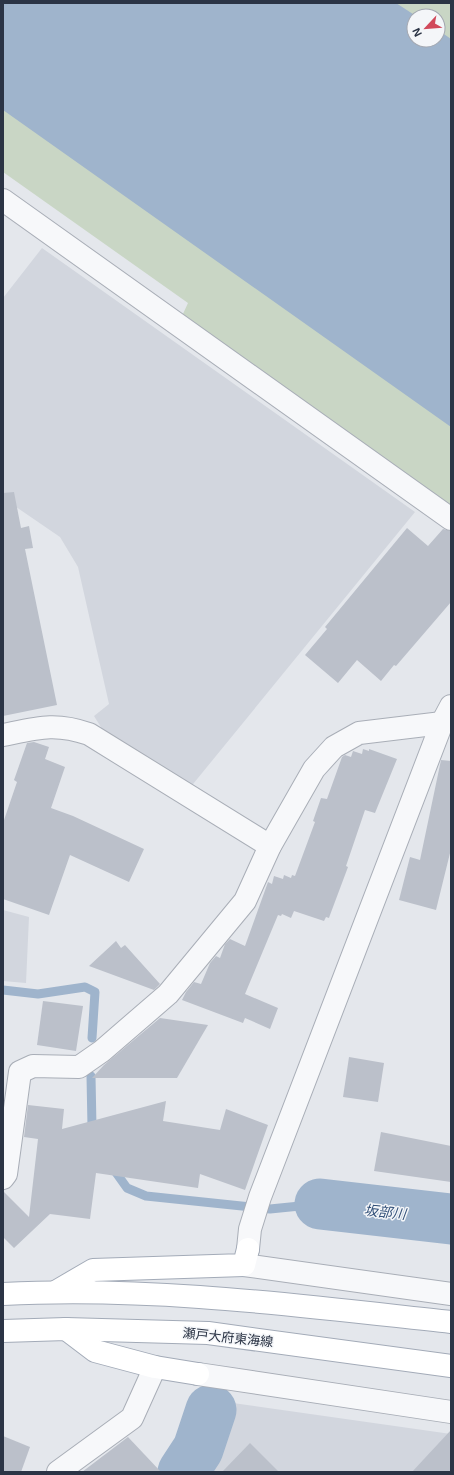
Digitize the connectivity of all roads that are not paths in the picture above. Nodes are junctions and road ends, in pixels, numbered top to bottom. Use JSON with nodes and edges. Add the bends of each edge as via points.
{"nodes":[{"id":1,"x":3,"y":200,"type":"edge"},
{"id":2,"x":451,"y":519,"type":"edge"},
{"id":3,"x":446,"y":715,"type":"edge"},
{"id":4,"x":3,"y":736,"type":"edge"},
{"id":5,"x":270,"y":846,"type":"junction"},
{"id":6,"x":3,"y":1178,"type":"edge"},
{"id":7,"x":247,"y":1248,"type":"junction"},
{"id":8,"x":57,"y":1291,"type":"junction"},
{"id":9,"x":3,"y":1294,"type":"edge"},
{"id":10,"x":451,"y":1294,"type":"edge"},
{"id":11,"x":451,"y":1322,"type":"edge"},
{"id":12,"x":66,"y":1329,"type":"junction"},
{"id":13,"x":3,"y":1331,"type":"edge"},
{"id":14,"x":451,"y":1366,"type":"edge"},
{"id":15,"x":155,"y":1368,"type":"junction"},
{"id":16,"x":198,"y":1374,"type":"joint"},
{"id":17,"x":451,"y":1412,"type":"edge"},
{"id":18,"x":58,"y":1472,"type":"edge"}],
"edges":[{"from":1,"to":2,"type":"street"},
{"from":3,"to":5,"type":"street","via":[[359,733],[334,747],[314,769]]},
{"from":3,"to":7,"type":"street","via":[[260,1196]]},
{"from":4,"to":5,"type":"street","via":[[56,726],[74,728],[89,734]]},
{"from":5,"to":6,"type":"street","via":[[246,901],[168,994],[102,1051],[79,1067],[33,1066],[20,1072],[6,1174]]},
{"from":7,"to":8,"type":"main road","via":[[94,1270]]},
{"from":7,"to":10,"type":"street"},
{"from":8,"to":9,"type":"main road"},
{"from":8,"to":11,"type":"main road","via":[[234,1298]]},
{"from":12,"to":13,"type":"main road","name":"瀬戸大府東海線"},
{"from":12,"to":14,"type":"main road","name":"瀬戸大府東海線","via":[[208,1333]]},
{"from":12,"to":15,"type":"main road","via":[[95,1351]]},
{"from":15,"to":16,"type":"main road"},
{"from":15,"to":18,"type":"street","via":[[132,1418]]},
{"from":16,"to":17,"type":"street"}]}
